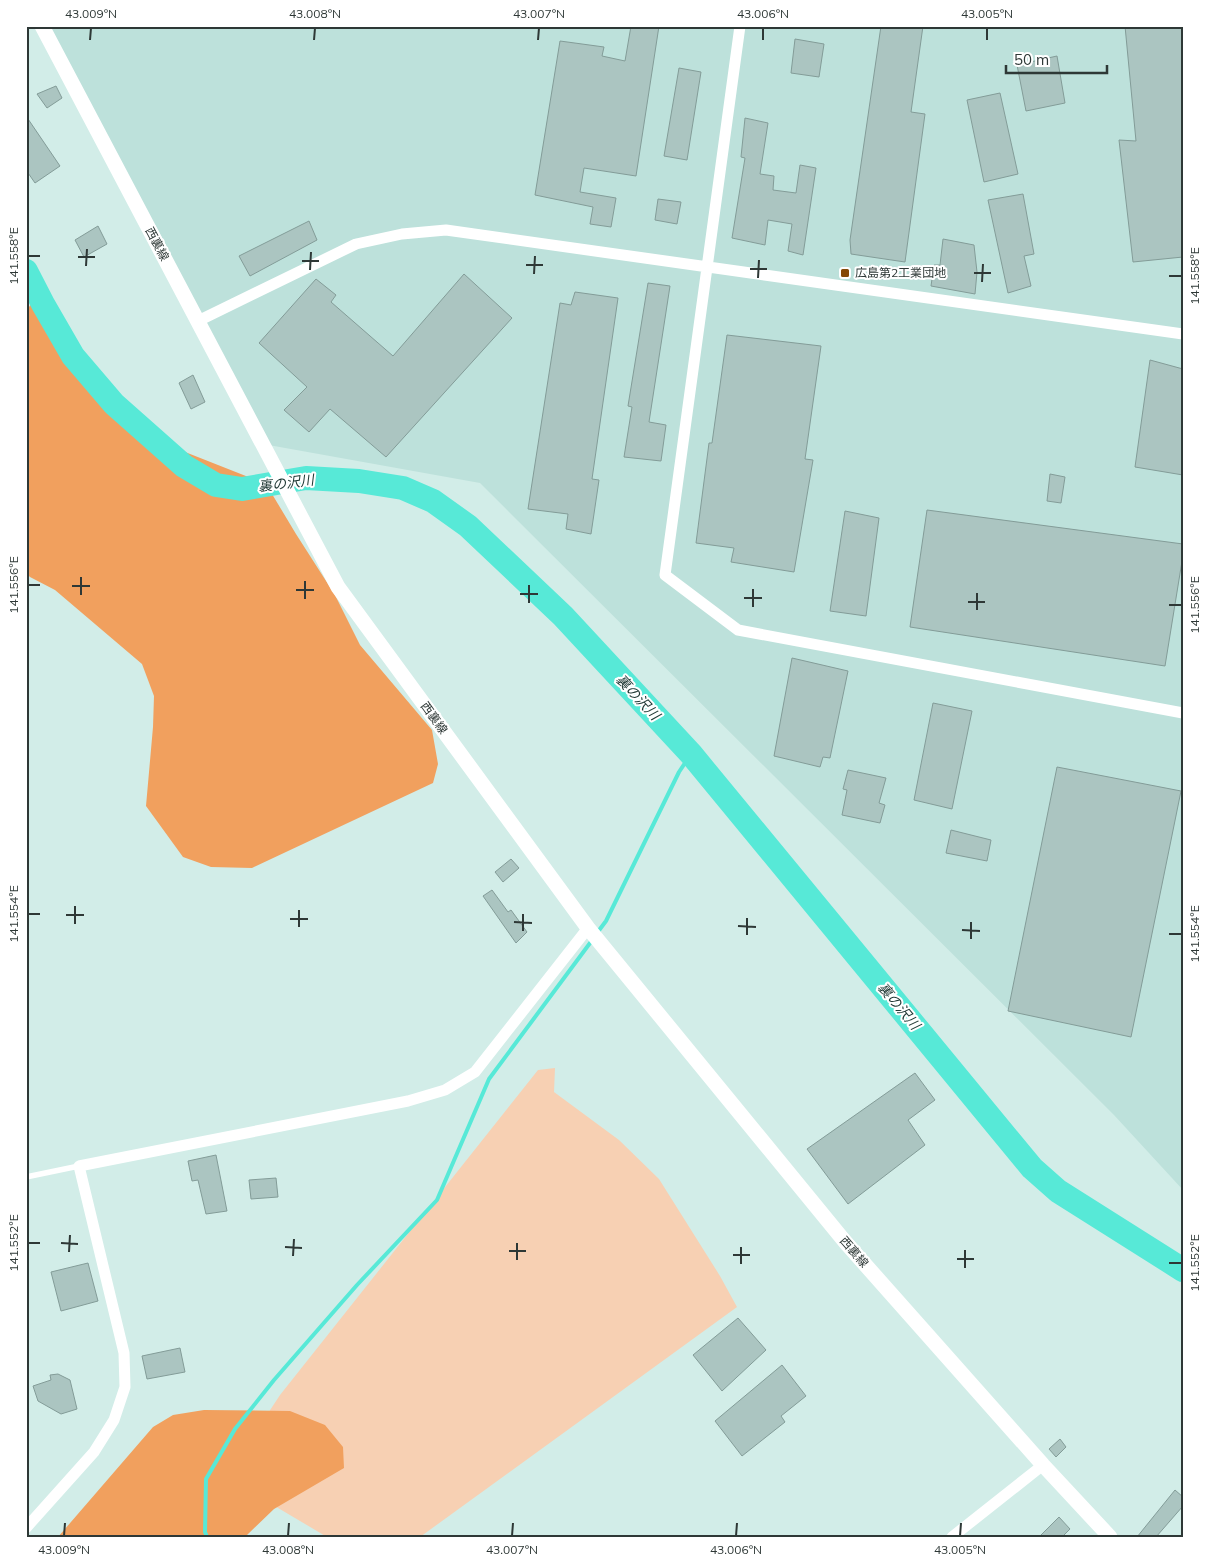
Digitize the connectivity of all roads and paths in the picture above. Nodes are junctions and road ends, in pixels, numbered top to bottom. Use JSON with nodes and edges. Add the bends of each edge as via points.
{"nodes":[{"id":1,"x":42,"y":26,"type":"edge"},
{"id":2,"x":740,"y":26,"type":"edge"},
{"id":3,"x":706,"y":266,"type":"junction"},
{"id":4,"x":198,"y":321,"type":"junction"},
{"id":5,"x":1183,"y":334,"type":"edge"},
{"id":6,"x":1183,"y":713,"type":"edge"},
{"id":7,"x":588,"y":928,"type":"junction"},
{"id":8,"x":79,"y":1166,"type":"junction"},
{"id":9,"x":26,"y":1177,"type":"edge"},
{"id":10,"x":1043,"y":1465,"type":"junction"},
{"id":11,"x":26,"y":1528,"type":"edge"},
{"id":12,"x":952,"y":1537,"type":"edge"},
{"id":13,"x":1110,"y":1537,"type":"edge"}],
"edges":[{"from":1,"to":4,"type":"street","name":"西裏線"},
{"from":2,"to":3,"type":"street"},
{"from":3,"to":4,"type":"street","via":[[446,230],[402,234],[356,244]]},
{"from":3,"to":5,"type":"street"},
{"from":3,"to":6,"type":"street","via":[[665,575],[738,630]]},
{"from":4,"to":7,"type":"street","name":"西裏線","via":[[338,587]]},
{"from":7,"to":8,"type":"street","via":[[475,1072],[445,1090],[408,1102]]},
{"from":7,"to":10,"type":"street","name":"西裏線","via":[[846,1243]]},
{"from":8,"to":9,"type":"lane"},
{"from":8,"to":11,"type":"street","via":[[124,1354],[125,1387],[114,1420],[94,1452]]},
{"from":10,"to":12,"type":"street"},
{"from":10,"to":13,"type":"street","name":"西裏線"}]}
